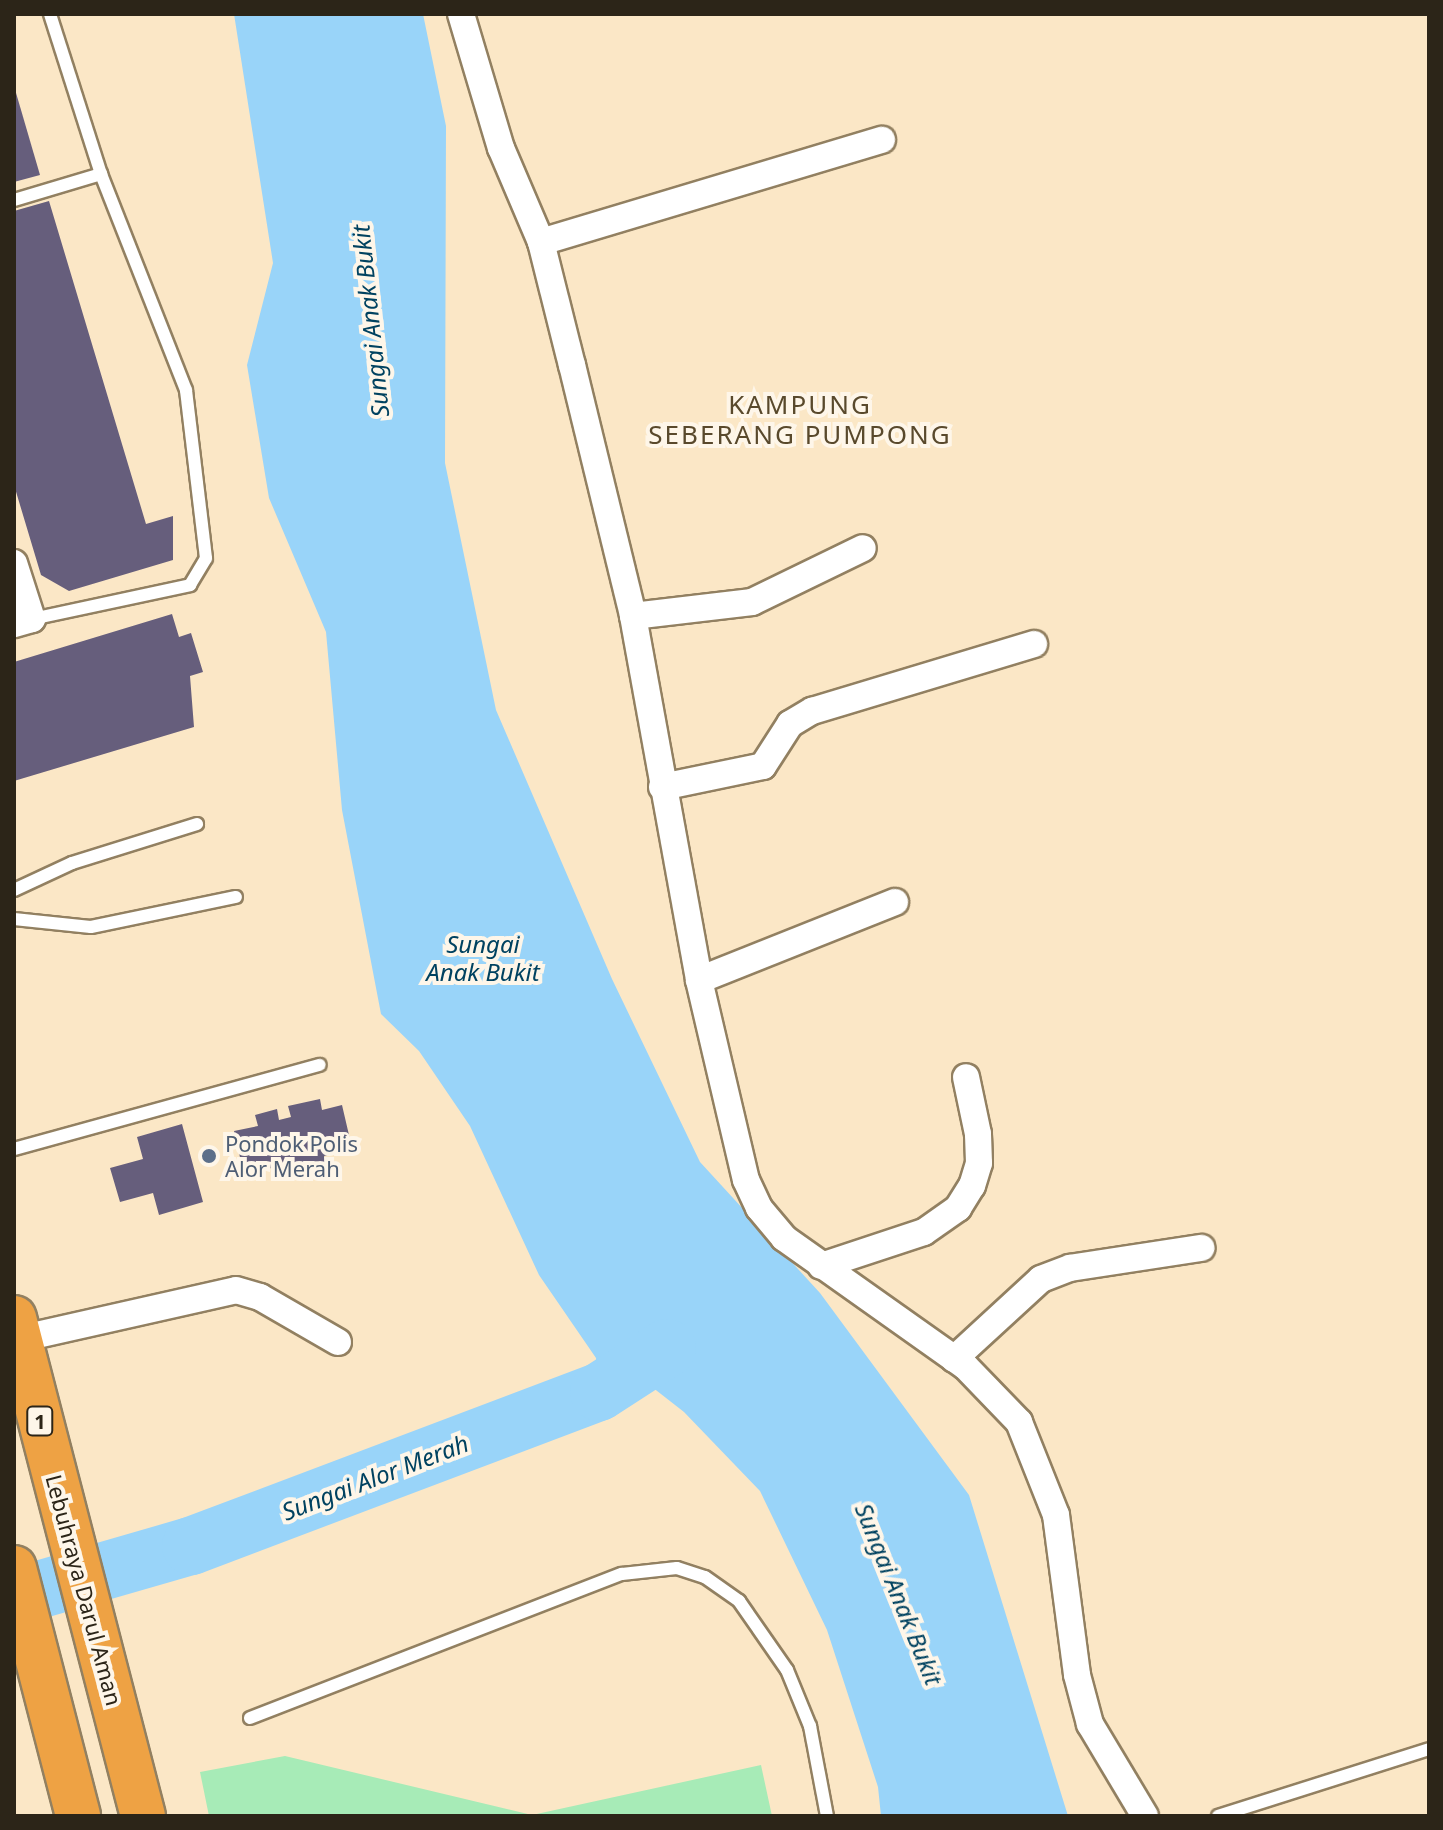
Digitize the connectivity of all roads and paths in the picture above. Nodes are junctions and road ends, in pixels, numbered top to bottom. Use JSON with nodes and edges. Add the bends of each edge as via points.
{"nodes":[{"id":1,"x":50,"y":14,"type":"edge"},
{"id":2,"x":461,"y":14,"type":"edge"},
{"id":3,"x":882,"y":140,"type":"dead end"},
{"id":4,"x":101,"y":174,"type":"junction"},
{"id":5,"x":14,"y":200,"type":"edge"},
{"id":6,"x":541,"y":242,"type":"junction"},
{"id":7,"x":863,"y":548,"type":"dead end"},
{"id":8,"x":14,"y":563,"type":"edge"},
{"id":9,"x":633,"y":616,"type":"junction"},
{"id":10,"x":23,"y":621,"type":"edge"},
{"id":11,"x":1034,"y":644,"type":"dead end"},
{"id":12,"x":662,"y":787,"type":"junction"},
{"id":13,"x":197,"y":824,"type":"dead end"},
{"id":14,"x":14,"y":890,"type":"edge"},
{"id":15,"x":236,"y":897,"type":"dead end"},
{"id":16,"x":895,"y":902,"type":"dead end"},
{"id":17,"x":14,"y":919,"type":"edge"},
{"id":18,"x":699,"y":980,"type":"junction"},
{"id":19,"x":320,"y":1065,"type":"dead end"},
{"id":20,"x":966,"y":1077,"type":"dead end"},
{"id":21,"x":14,"y":1149,"type":"edge"},
{"id":22,"x":1201,"y":1248,"type":"dead end"},
{"id":23,"x":821,"y":1266,"type":"junction"},
{"id":24,"x":16,"y":1328,"type":"edge"},
{"id":25,"x":338,"y":1342,"type":"dead end"},
{"id":26,"x":954,"y":1359,"type":"junction"},
{"id":27,"x":14,"y":1568,"type":"edge"},
{"id":28,"x":250,"y":1718,"type":"dead end"},
{"id":29,"x":1429,"y":1749,"type":"edge"},
{"id":30,"x":78,"y":1816,"type":"edge"},
{"id":31,"x":143,"y":1816,"type":"edge"},
{"id":32,"x":827,"y":1816,"type":"edge"},
{"id":33,"x":1145,"y":1816,"type":"edge"},
{"id":34,"x":1218,"y":1816,"type":"edge"}],
"edges":[{"from":1,"to":4,"type":"lane"},
{"from":2,"to":6,"type":"street","via":[[501,148]]},
{"from":3,"to":6,"type":"street"},
{"from":4,"to":5,"type":"lane"},
{"from":4,"to":10,"type":"lane","via":[[186,390],[206,558],[190,585]]},
{"from":6,"to":9,"type":"street"},
{"from":7,"to":9,"type":"street","via":[[752,602]]},
{"from":8,"to":10,"type":"street"},
{"from":9,"to":12,"type":"street"},
{"from":11,"to":12,"type":"street","via":[[812,711],[790,724],[763,766]]},
{"from":12,"to":18,"type":"street"},
{"from":13,"to":14,"type":"lane","via":[[72,863]]},
{"from":15,"to":17,"type":"lane","via":[[91,927]]},
{"from":16,"to":18,"type":"street"},
{"from":18,"to":23,"type":"street","via":[[746,1180],[759,1208],[784,1238]]},
{"from":19,"to":21,"type":"lane"},
{"from":20,"to":23,"type":"street","via":[[979,1163],[958,1208],[924,1232]]},
{"from":22,"to":26,"type":"street","via":[[1070,1268],[1041,1279]]},
{"from":23,"to":26,"type":"street"},
{"from":24,"to":25,"type":"street","via":[[236,1290],[260,1297]]},
{"from":24,"to":31,"type":"highway","name":"Lebuhraya Darul Aman","number":"1"},
{"from":26,"to":33,"type":"street","via":[[1019,1422],[1037,1459],[1056,1515],[1077,1675],[1090,1724]]},
{"from":27,"to":30,"type":"highway"},
{"from":28,"to":32,"type":"lane","via":[[622,1574],[677,1568],[705,1577],[739,1601],[787,1670],[810,1726]]},
{"from":29,"to":34,"type":"lane"}]}
